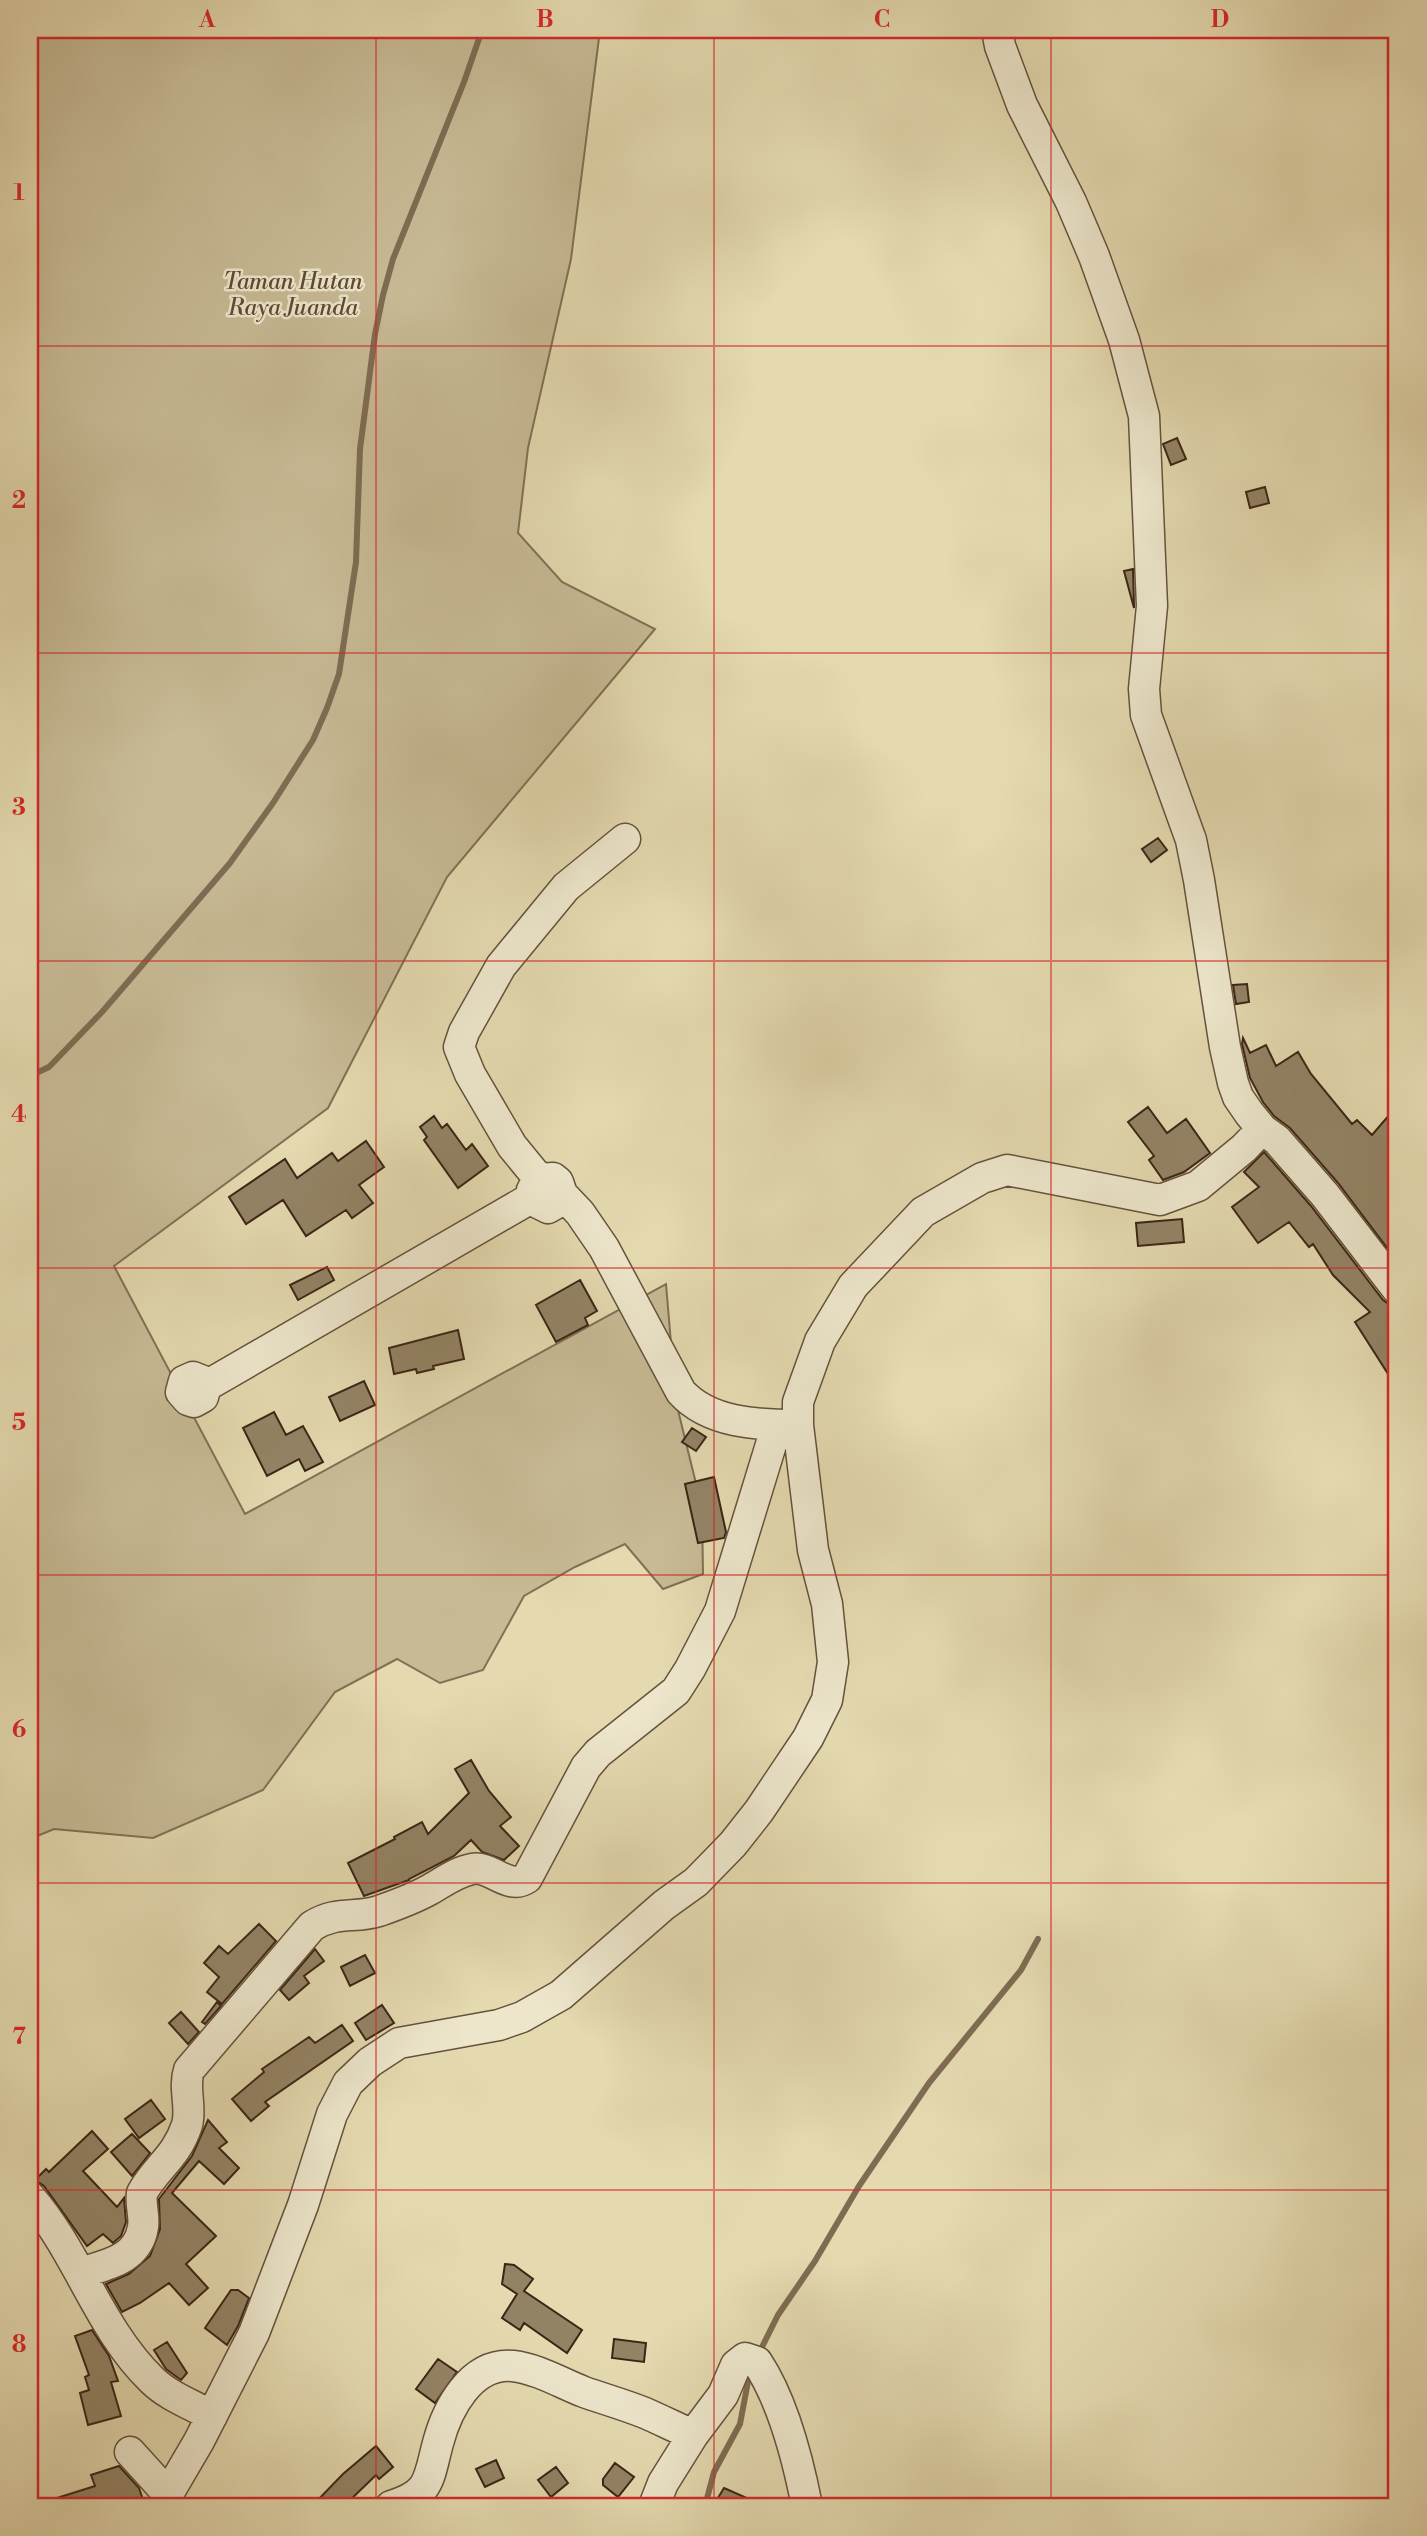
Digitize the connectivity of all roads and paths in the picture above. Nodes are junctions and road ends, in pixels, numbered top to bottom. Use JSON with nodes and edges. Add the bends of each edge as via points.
{"nodes":[{"id":1,"x":997,"y":30,"type":"edge"},
{"id":2,"x":625,"y":839,"type":"dead end"},
{"id":3,"x":1262,"y":1129,"type":"junction"},
{"id":4,"x":545,"y":1190,"type":"junction"},
{"id":5,"x":1397,"y":1289,"type":"edge"},
{"id":6,"x":206,"y":1386,"type":"dead end"},
{"id":7,"x":787,"y":1425,"type":"junction"},
{"id":8,"x":30,"y":2197,"type":"edge"},
{"id":9,"x":79,"y":2273,"type":"junction"},
{"id":10,"x":212,"y":2416,"type":"junction"},
{"id":11,"x":693,"y":2435,"type":"junction"},
{"id":12,"x":130,"y":2452,"type":"dead end"},
{"id":13,"x":168,"y":2500,"type":"edge"},
{"id":14,"x":391,"y":2506,"type":"edge"},
{"id":15,"x":653,"y":2506,"type":"edge"},
{"id":16,"x":807,"y":2506,"type":"edge"}],
"edges":[{"from":1,"to":3,"type":"street","via":[[1023,105],[1094,256],[1138,385],[1144,416],[1151,585],[1146,715],[1191,840],[1233,1083]]},
{"from":2,"to":4,"type":"street","via":[[566,887],[501,966],[459,1047],[512,1146]]},
{"from":3,"to":5,"type":"street","via":[[1325,1195]]},
{"from":3,"to":7,"type":"street","via":[[1198,1186],[1160,1200],[1007,1170],[982,1178],[923,1212],[852,1286],[820,1341]]},
{"from":4,"to":6,"type":"street"},
{"from":4,"to":7,"type":"street","via":[[580,1213],[604,1248],[688,1399],[703,1410],[736,1420]]},
{"from":7,"to":9,"type":"street","via":[[720,1611],[690,1669],[676,1691],[586,1767],[527,1878],[512,1881],[473,1868],[376,1912],[338,1915],[312,1926],[189,2070],[187,2123],[172,2157],[142,2193],[143,2227],[134,2250]]},
{"from":7,"to":10,"type":"street","via":[[827,1604],[833,1662],[827,1700],[808,1738],[733,1844],[696,1882],[561,1995],[499,2025],[399,2043],[348,2083],[331,2114],[254,2333]]},
{"from":8,"to":9,"type":"street","via":[[48,2218]]},
{"from":9,"to":10,"type":"street","via":[[130,2356],[154,2383]]},
{"from":10,"to":13,"type":"street"},
{"from":11,"to":14,"type":"street","via":[[532,2370],[492,2368],[473,2378],[443,2425],[425,2489]]},
{"from":11,"to":15,"type":"street"},
{"from":11,"to":16,"type":"street","via":[[723,2395],[737,2362],[745,2358],[757,2362],[780,2409]]},
{"from":12,"to":13,"type":"street"}]}
